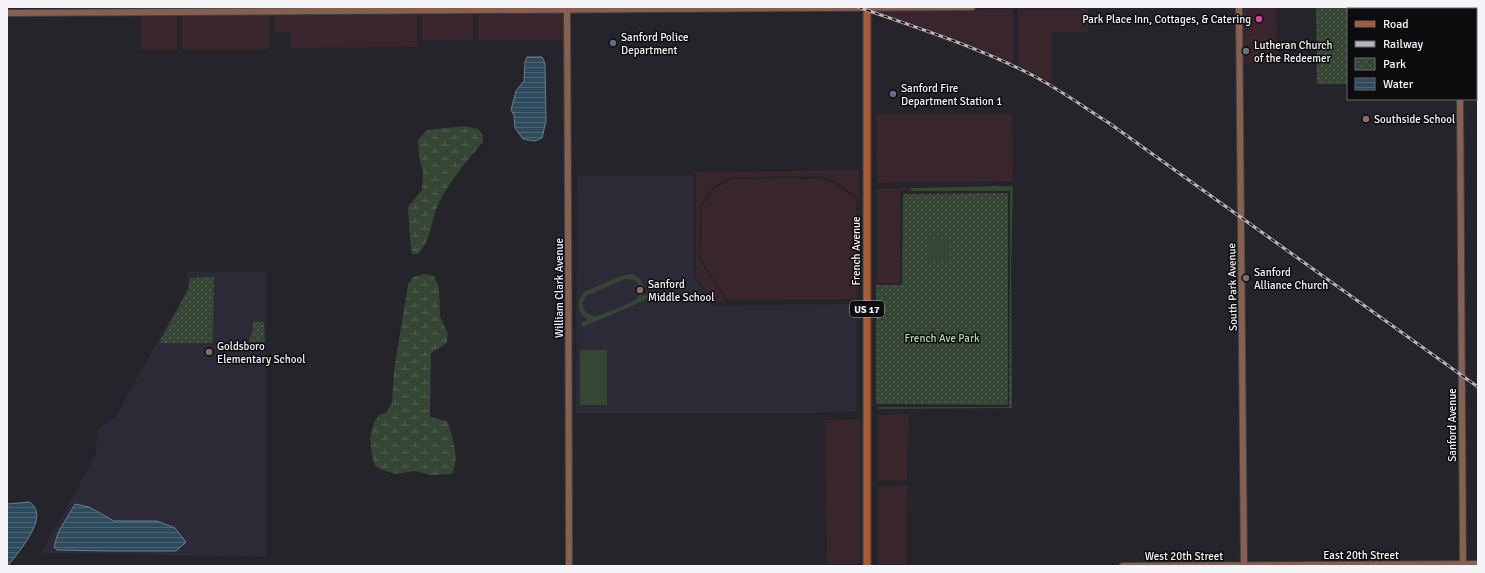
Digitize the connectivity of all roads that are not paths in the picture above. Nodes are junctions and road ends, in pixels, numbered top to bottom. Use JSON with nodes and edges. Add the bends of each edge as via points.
{"nodes":[{"id":1,"x":866,"y":7,"type":"edge"},
{"id":2,"x":972,"y":7,"type":"edge"},
{"id":3,"x":1240,"y":7,"type":"edge"},
{"id":4,"x":567,"y":10,"type":"junction"},
{"id":5,"x":7,"y":13,"type":"edge"},
{"id":6,"x":1460,"y":100,"type":"edge"},
{"id":7,"x":1478,"y":564,"type":"edge"},
{"id":8,"x":1463,"y":565,"type":"edge"},
{"id":9,"x":568,"y":566,"type":"edge"},
{"id":10,"x":867,"y":566,"type":"edge"},
{"id":11,"x":1123,"y":566,"type":"edge"},
{"id":12,"x":1244,"y":566,"type":"edge"}],
"edges":[{"from":1,"to":2,"type":"street"},
{"from":1,"to":4,"type":"street"},
{"from":1,"to":10,"type":"main road","name":"French Avenue","number":"US 17"},
{"from":3,"to":12,"type":"street","name":"South Park Avenue"},
{"from":4,"to":5,"type":"street"},
{"from":4,"to":9,"type":"street","name":"William Clark Avenue"},
{"from":6,"to":8,"type":"street","name":"Sanford Avenue"},
{"from":7,"to":8,"type":"street","name":"East 20th Street"},
{"from":8,"to":12,"type":"street","name":"East 20th Street"},
{"from":11,"to":12,"type":"street","name":"West 20th Street"}]}
